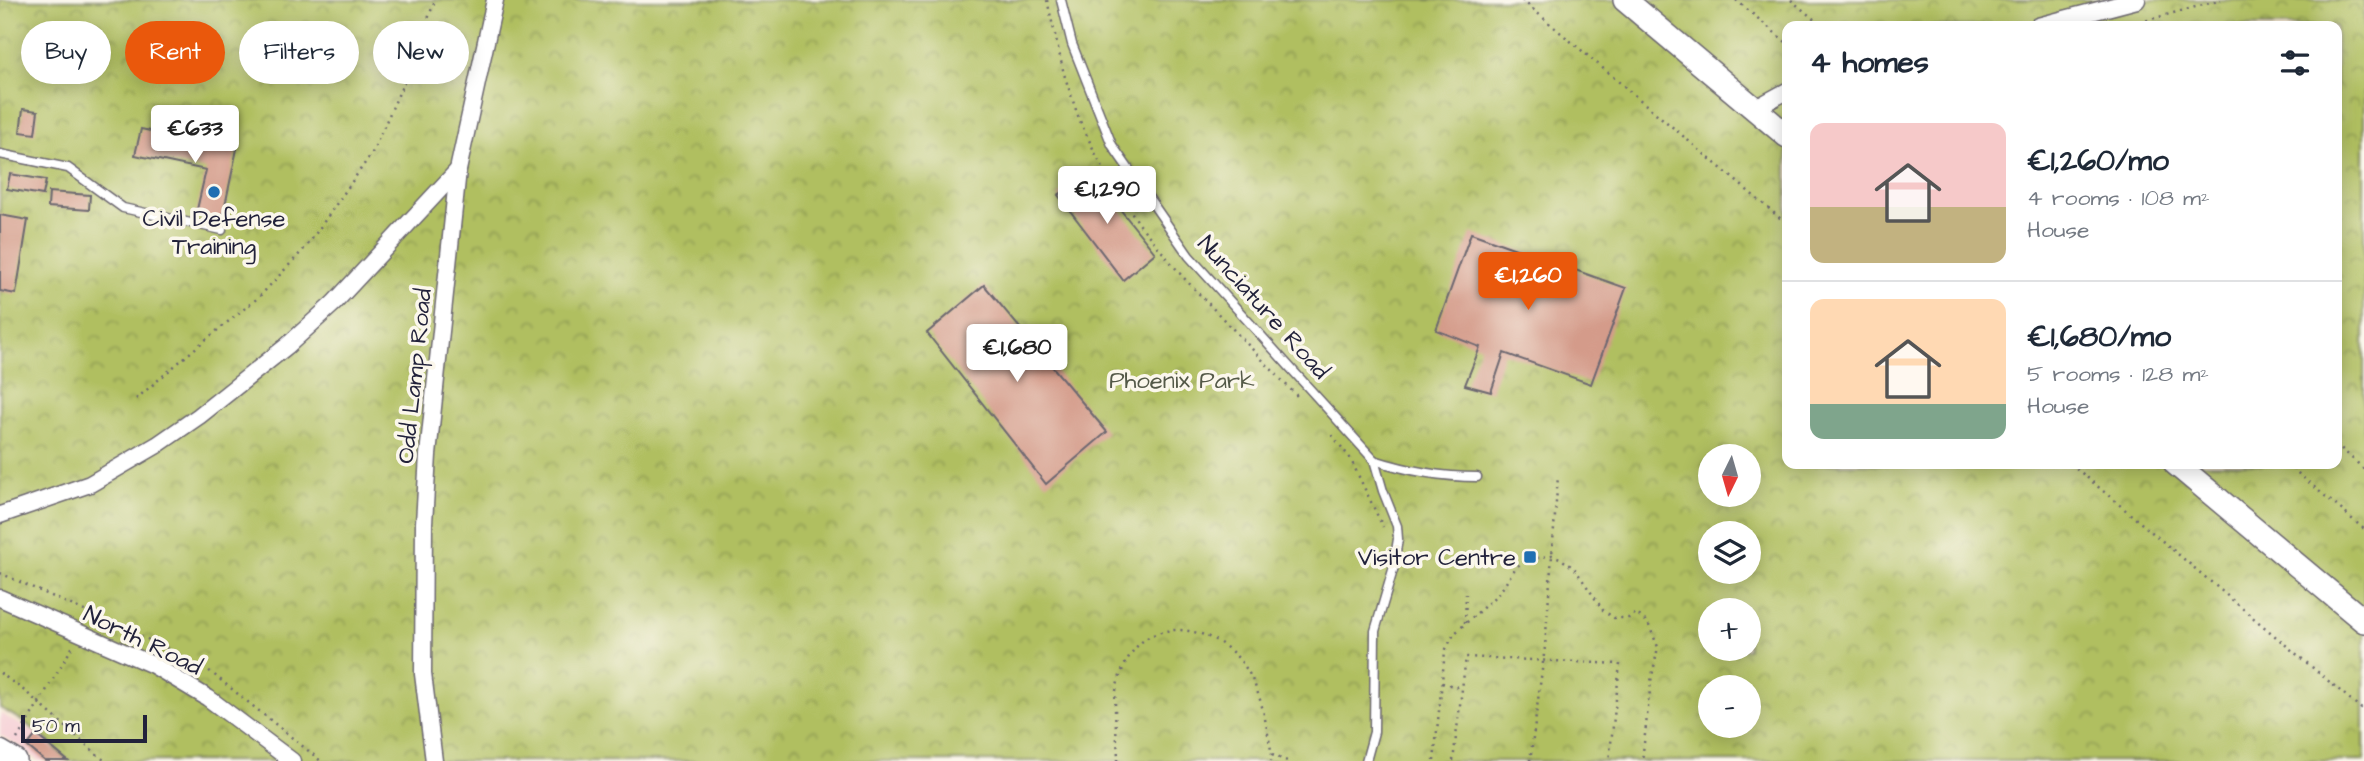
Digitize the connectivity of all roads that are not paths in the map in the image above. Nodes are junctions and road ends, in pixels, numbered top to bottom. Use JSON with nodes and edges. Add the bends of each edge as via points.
{"nodes":[{"id":1,"x":495,"y":0,"type":"edge"},
{"id":2,"x":1061,"y":0,"type":"edge"},
{"id":3,"x":1625,"y":0,"type":"edge"},
{"id":4,"x":2137,"y":0,"type":"edge"},
{"id":5,"x":2057,"y":21,"type":"edge"},
{"id":6,"x":1782,"y":94,"type":"edge"},
{"id":7,"x":1754,"y":109,"type":"junction"},
{"id":8,"x":1782,"y":132,"type":"edge"},
{"id":9,"x":0,"y":154,"type":"edge"},
{"id":10,"x":458,"y":170,"type":"junction"},
{"id":11,"x":222,"y":230,"type":"dead end"},
{"id":12,"x":1374,"y":460,"type":"junction"},
{"id":13,"x":2182,"y":469,"type":"edge"},
{"id":14,"x":1477,"y":477,"type":"dead end"},
{"id":15,"x":0,"y":515,"type":"edge"},
{"id":16,"x":0,"y":598,"type":"edge"},
{"id":17,"x":2364,"y":621,"type":"edge"},
{"id":18,"x":0,"y":752,"type":"edge"},
{"id":19,"x":15,"y":761,"type":"edge"},
{"id":20,"x":292,"y":761,"type":"edge"},
{"id":21,"x":434,"y":761,"type":"edge"},
{"id":22,"x":1366,"y":761,"type":"edge"}],
"edges":[{"from":1,"to":10,"type":"street","name":"Odd Lamp Road"},
{"from":2,"to":12,"type":"lane","name":"Nunciature Road","via":[[1072,44],[1112,145],[1189,256]]},
{"from":3,"to":7,"type":"street"},
{"from":4,"to":5,"type":"street"},
{"from":6,"to":7,"type":"street"},
{"from":7,"to":8,"type":"street"},
{"from":9,"to":11,"type":"lane","via":[[68,168],[123,208]]},
{"from":10,"to":15,"type":"street","via":[[334,303],[199,416],[90,484]]},
{"from":10,"to":21,"type":"street","name":"Odd Lamp Road","via":[[424,523],[423,674]]},
{"from":12,"to":14,"type":"lane","via":[[1433,475]]},
{"from":12,"to":22,"type":"lane","via":[[1398,539],[1375,631],[1374,732]]},
{"from":13,"to":17,"type":"street"},
{"from":16,"to":20,"type":"street","name":"North Road","via":[[153,665],[208,698]]},
{"from":18,"to":19,"type":"street"}]}
